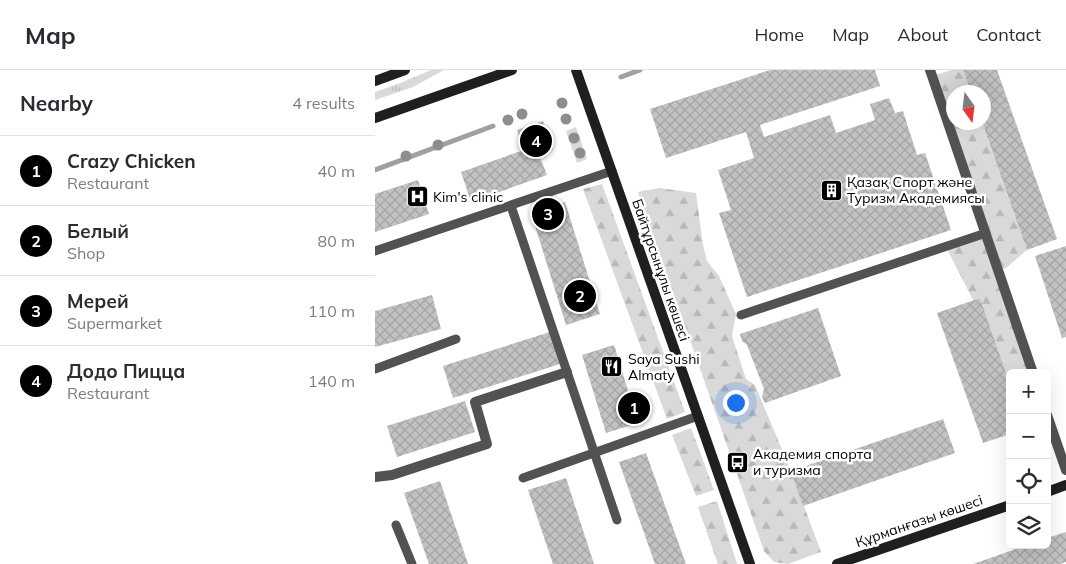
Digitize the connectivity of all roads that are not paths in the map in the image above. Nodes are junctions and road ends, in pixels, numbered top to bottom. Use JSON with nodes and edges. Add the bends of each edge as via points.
{"nodes":[{"id":1,"x":405,"y":70,"type":"edge"},
{"id":2,"x":512,"y":70,"type":"edge"},
{"id":3,"x":576,"y":70,"type":"edge"},
{"id":4,"x":930,"y":70,"type":"edge"},
{"id":5,"x":375,"y":81,"type":"edge"},
{"id":6,"x":375,"y":118,"type":"edge"},
{"id":7,"x":612,"y":171,"type":"junction"},
{"id":8,"x":511,"y":206,"type":"junction"},
{"id":9,"x":986,"y":233,"type":"junction"},
{"id":10,"x":375,"y":251,"type":"edge"},
{"id":11,"x":741,"y":315,"type":"dead end"},
{"id":12,"x":456,"y":339,"type":"dead end"},
{"id":13,"x":375,"y":369,"type":"edge"},
{"id":14,"x":1032,"y":369,"type":"edge"},
{"id":15,"x":567,"y":372,"type":"junction"},
{"id":16,"x":698,"y":416,"type":"junction"},
{"id":17,"x":1051,"y":427,"type":"edge"},
{"id":18,"x":595,"y":453,"type":"junction"},
{"id":19,"x":1066,"y":470,"type":"edge"},
{"id":20,"x":375,"y":477,"type":"edge"},
{"id":21,"x":523,"y":478,"type":"dead end"},
{"id":22,"x":1066,"y":485,"type":"edge"},
{"id":23,"x":1051,"y":491,"type":"edge"},
{"id":24,"x":1006,"y":506,"type":"edge"},
{"id":25,"x":617,"y":520,"type":"dead end"},
{"id":26,"x":396,"y":525,"type":"dead end"},
{"id":27,"x":412,"y":564,"type":"edge"},
{"id":28,"x":750,"y":564,"type":"edge"},
{"id":29,"x":837,"y":564,"type":"edge"}],
"edges":[{"from":1,"to":5,"type":"main road"},
{"from":2,"to":6,"type":"main road"},
{"from":3,"to":7,"type":"main road","name":"Байтұрсынұлы көшесі"},
{"from":4,"to":9,"type":"street"},
{"from":7,"to":8,"type":"lane"},
{"from":7,"to":16,"type":"main road","name":"Байтұрсынұлы көшесі"},
{"from":8,"to":10,"type":"lane"},
{"from":8,"to":15,"type":"lane"},
{"from":9,"to":11,"type":"lane"},
{"from":9,"to":14,"type":"street"},
{"from":12,"to":13,"type":"lane"},
{"from":15,"to":18,"type":"lane"},
{"from":15,"to":20,"type":"street","via":[[475,402],[487,444],[392,475]]},
{"from":16,"to":18,"type":"lane"},
{"from":16,"to":28,"type":"main road","name":"Байтұрсынұлы көшесі"},
{"from":17,"to":19,"type":"street"},
{"from":18,"to":21,"type":"lane"},
{"from":18,"to":25,"type":"lane"},
{"from":22,"to":23,"type":"main road"},
{"from":24,"to":29,"type":"main road","name":"Құрманғазы көшесі"},
{"from":26,"to":27,"type":"lane"}]}
